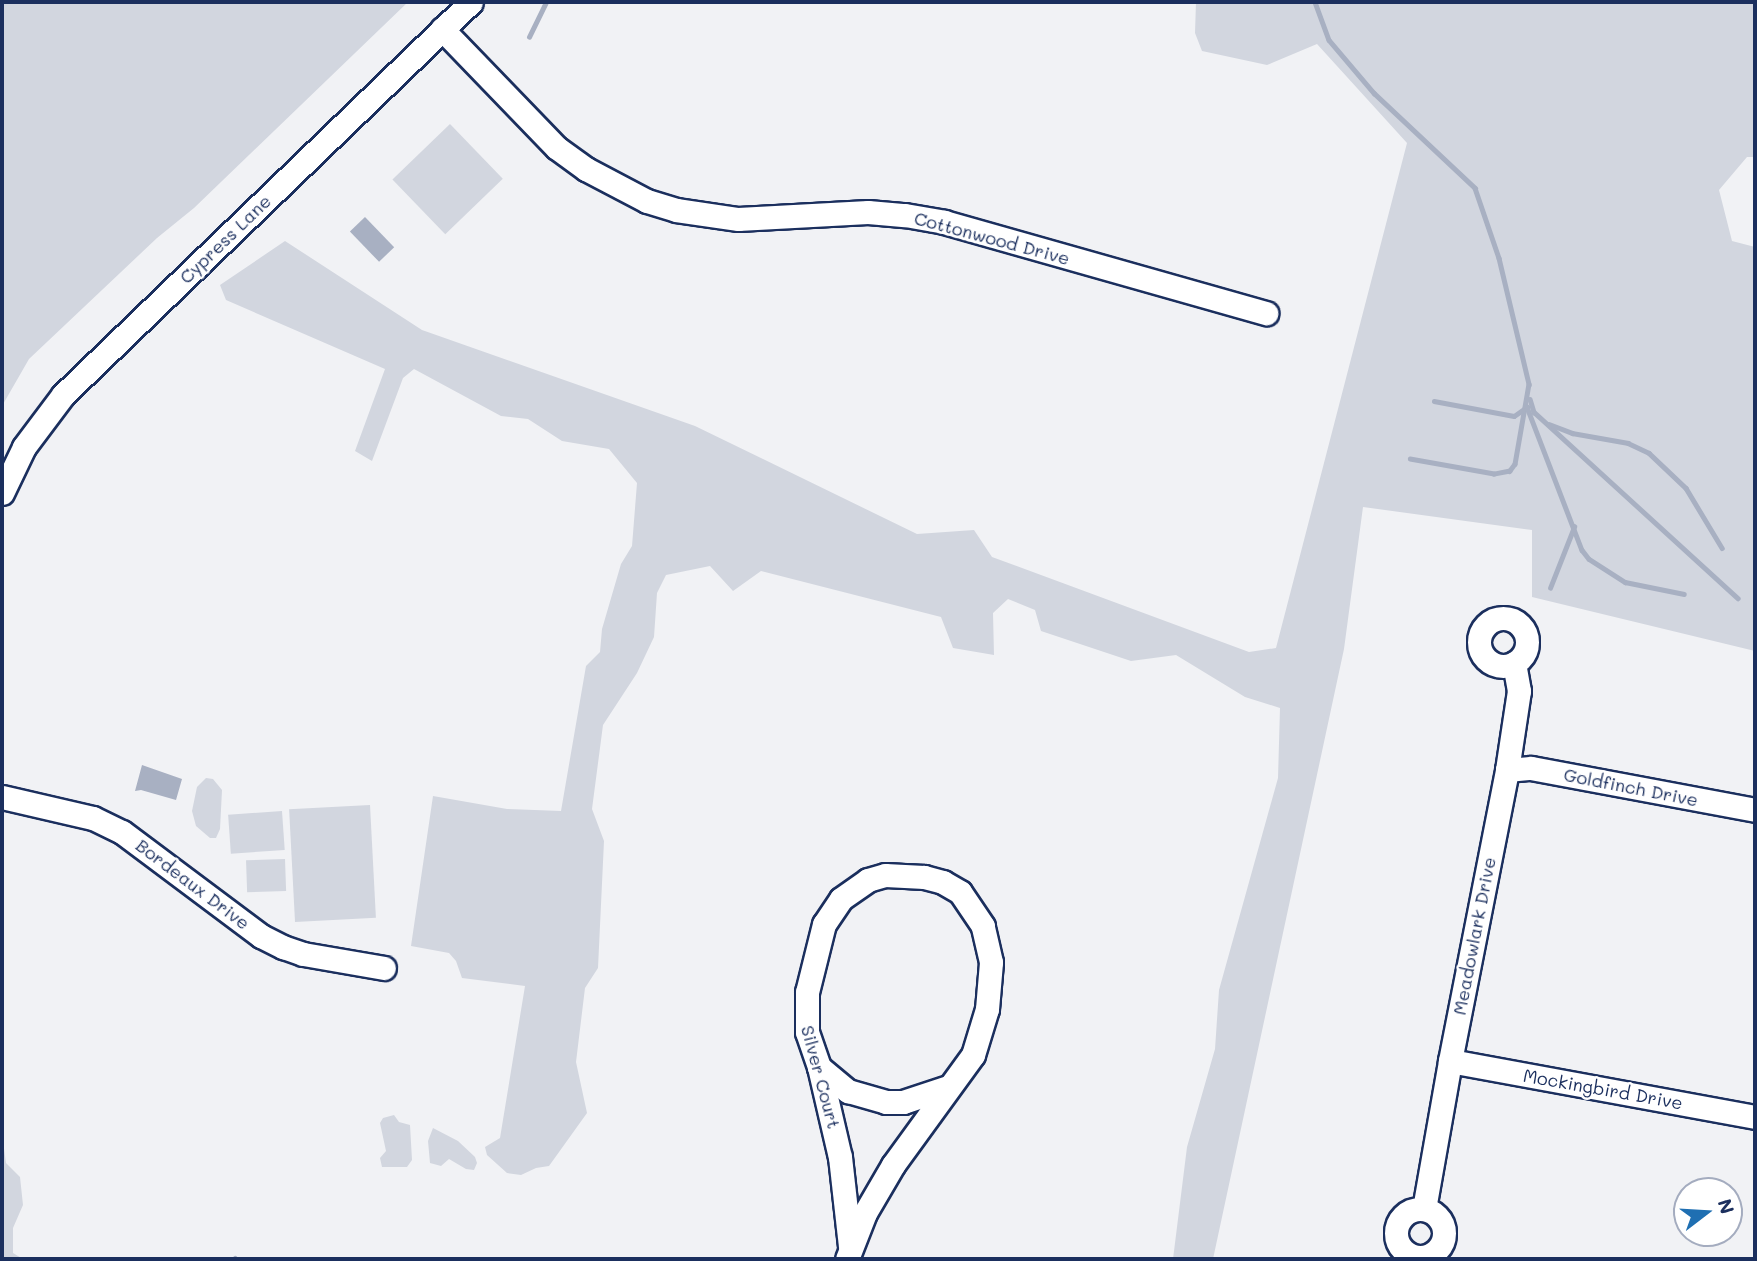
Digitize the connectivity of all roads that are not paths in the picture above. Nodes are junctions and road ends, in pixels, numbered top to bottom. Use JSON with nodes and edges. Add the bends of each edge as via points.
{"nodes":[{"id":1,"x":471,"y":2,"type":"edge"},
{"id":2,"x":442,"y":29,"type":"junction"},
{"id":3,"x":1266,"y":313,"type":"dead end"},
{"id":4,"x":2,"y":493,"type":"edge"},
{"id":5,"x":1514,"y":663,"type":"dead end"},
{"id":6,"x":1507,"y":770,"type":"junction"},
{"id":7,"x":2,"y":797,"type":"edge"},
{"id":8,"x":1755,"y":810,"type":"edge"},
{"id":9,"x":384,"y":968,"type":"dead end"},
{"id":10,"x":1450,"y":1061,"type":"junction"},
{"id":11,"x":819,"y":1067,"type":"junction"},
{"id":12,"x":948,"y":1087,"type":"junction"},
{"id":13,"x":1755,"y":1117,"type":"edge"},
{"id":14,"x":1424,"y":1209,"type":"junction"},
{"id":15,"x":849,"y":1253,"type":"edge"},
{"id":16,"x":1415,"y":1258,"type":"edge"}],
"edges":[{"from":1,"to":2,"type":"street","name":"Cypress Lane"},
{"from":2,"to":3,"type":"street","name":"Cottonwood Drive","via":[[557,148],[647,201],[738,219],[868,212],[918,218]]},
{"from":2,"to":4,"type":"street","name":"Cypress Lane","via":[[63,395],[24,447]]},
{"from":5,"to":6,"type":"street","name":"Meadowlark Drive","via":[[1520,691]]},
{"from":6,"to":8,"type":"street","name":"Goldfinch Drive","via":[[1531,768]]},
{"from":6,"to":10,"type":"street","name":"Meadowlark Drive"},
{"from":7,"to":9,"type":"street","name":"Bordeaux Drive","via":[[93,818],[122,832],[261,936],[283,947]]},
{"from":10,"to":13,"type":"street","name":"Mockingbird Drive"},
{"from":10,"to":14,"type":"street","name":"Meadowlark Drive"},
{"from":11,"to":12,"type":"street","via":[[848,1091],[886,1102],[903,1102]]},
{"from":11,"to":12,"type":"street","name":"Silver Court","via":[[805,1018],[824,923],[841,899],[867,880],[924,877],[960,892],[972,906],[988,943],[990,985],[981,1033],[965,1069]]},
{"from":11,"to":15,"type":"street","name":"Silver Court","via":[[841,1157]]},
{"from":12,"to":15,"type":"street","name":"Silver Court","via":[[893,1165]]},
{"from":14,"to":16,"type":"street","via":[[1410,1211],[1397,1227],[1398,1242]]},
{"from":14,"to":16,"type":"street","via":[[1442,1222],[1444,1237],[1430,1254]]}]}
